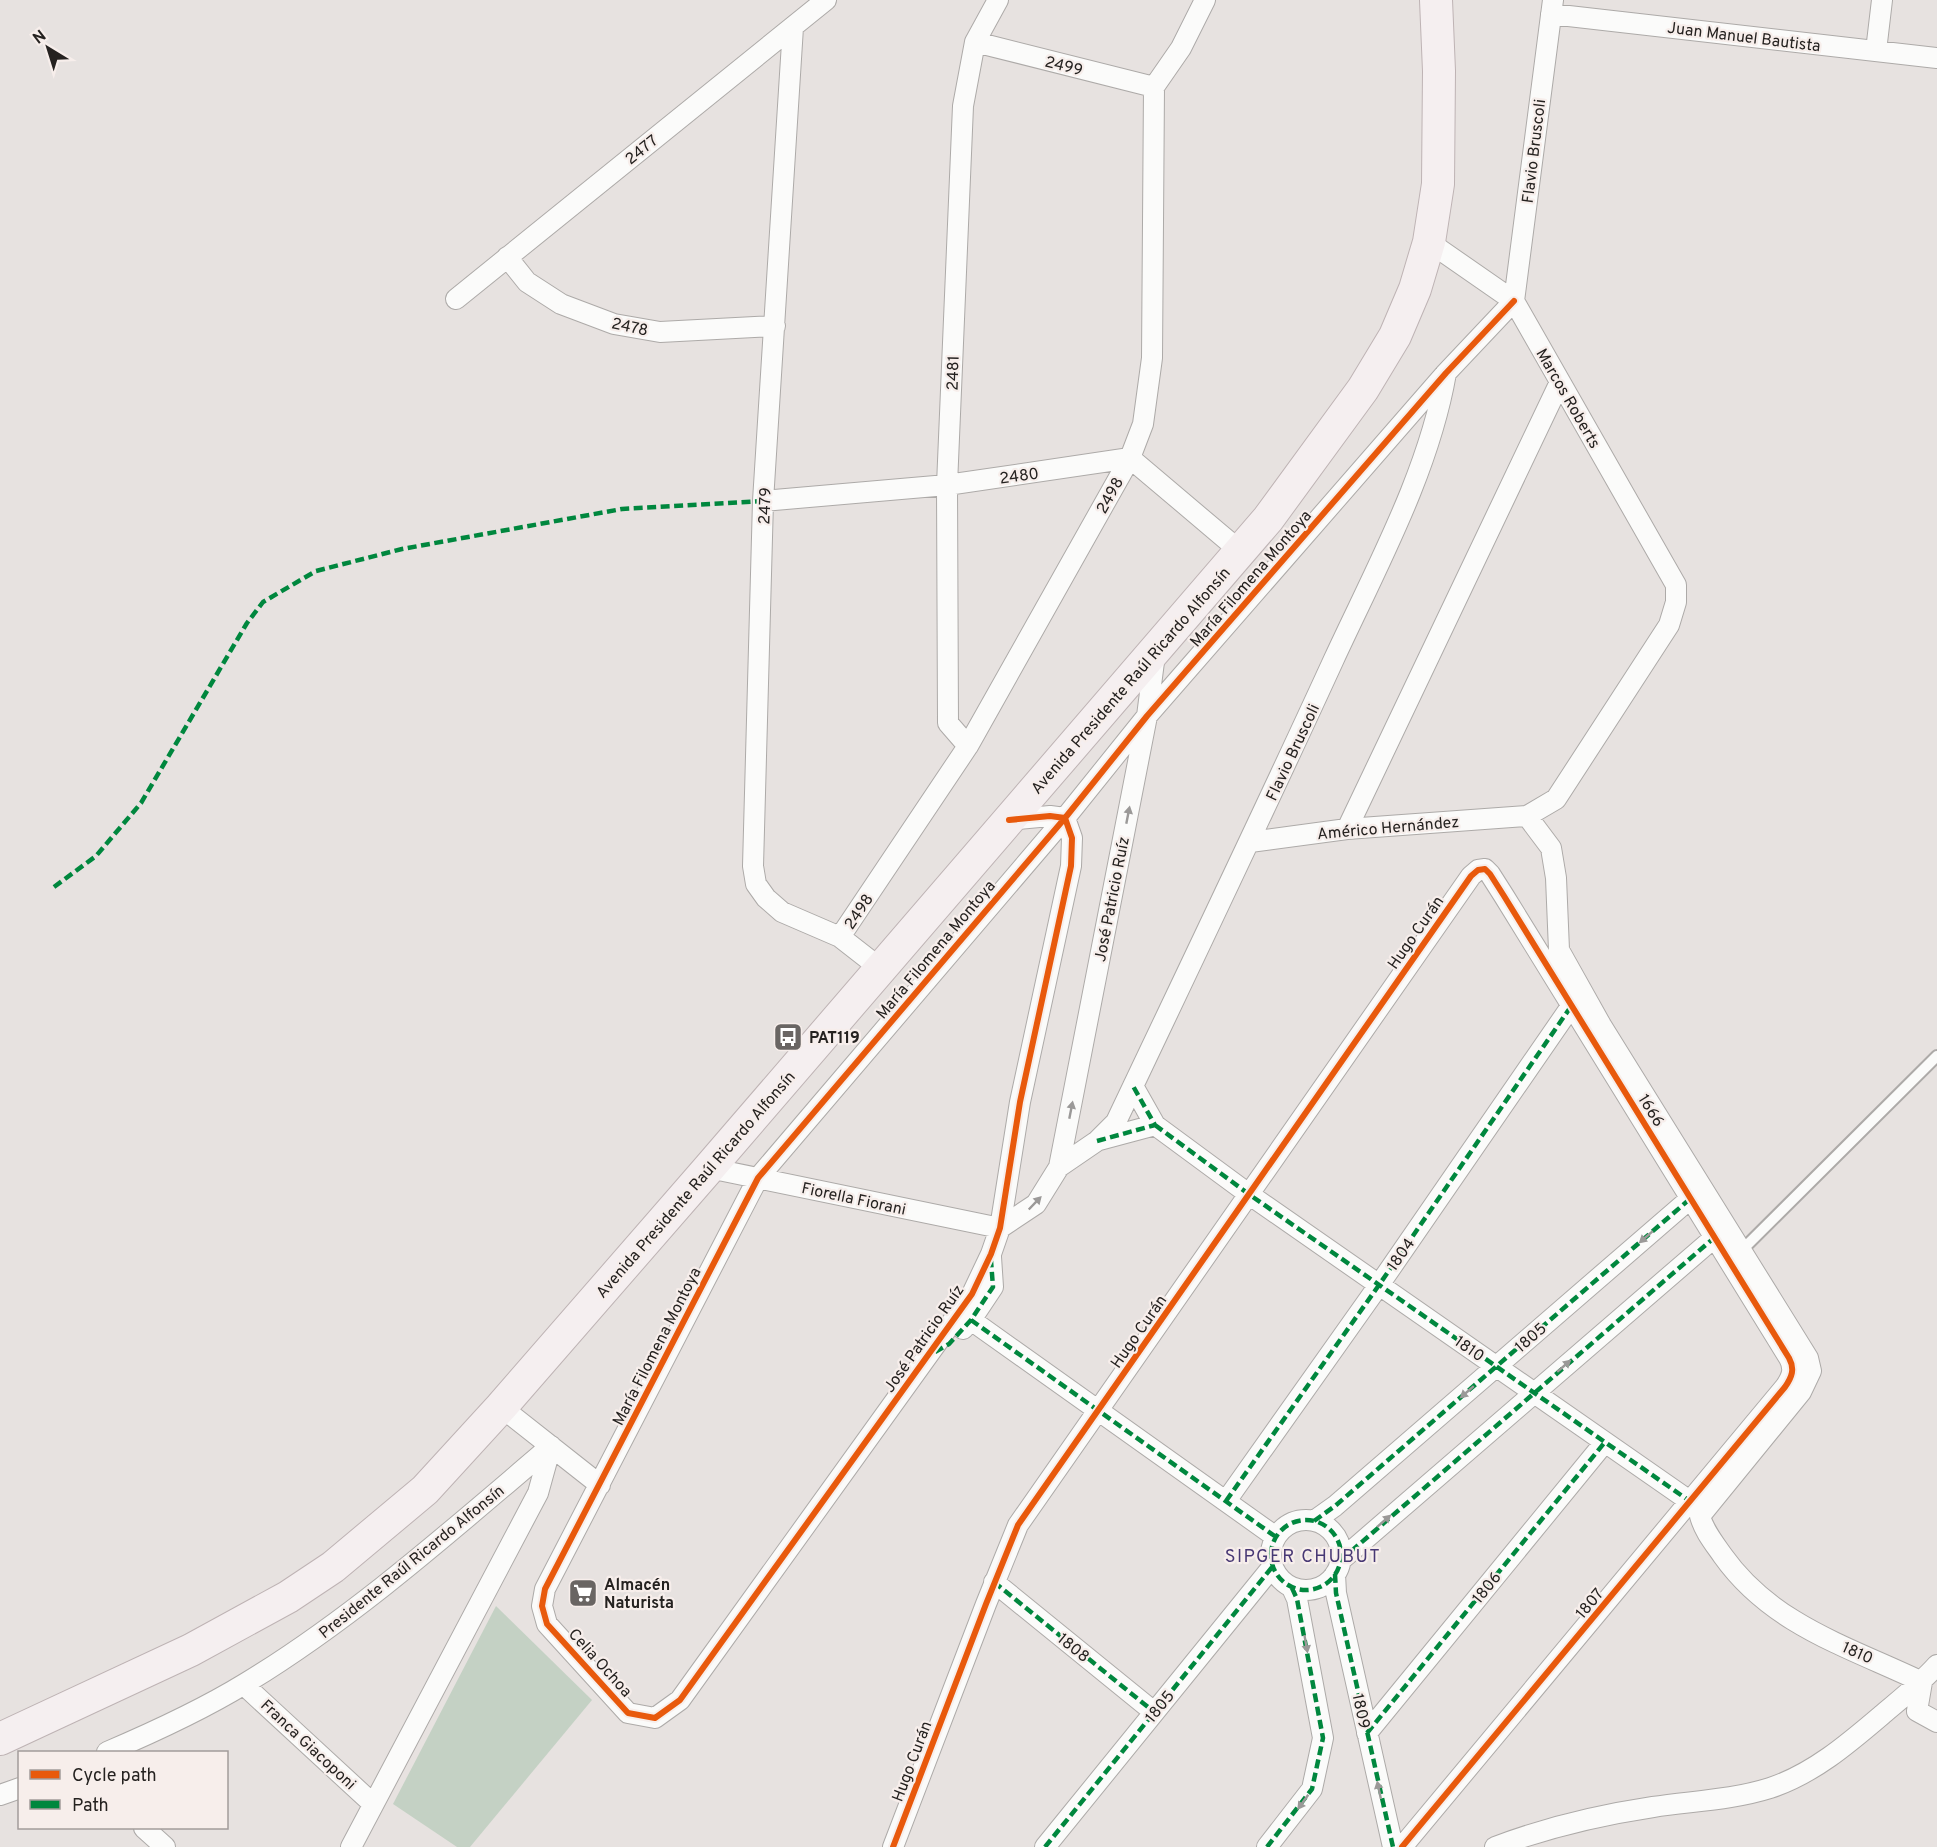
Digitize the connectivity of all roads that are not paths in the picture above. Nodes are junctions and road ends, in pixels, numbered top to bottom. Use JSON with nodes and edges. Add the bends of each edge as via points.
{"nodes":[{"id":1,"x":826,"y":0,"type":"edge"},
{"id":2,"x":998,"y":0,"type":"edge"},
{"id":3,"x":1205,"y":0,"type":"edge"},
{"id":4,"x":1436,"y":0,"type":"edge"},
{"id":5,"x":1882,"y":0,"type":"edge"},
{"id":6,"x":1552,"y":7,"type":"edge"},
{"id":7,"x":794,"y":27,"type":"junction"},
{"id":8,"x":975,"y":42,"type":"junction"},
{"id":9,"x":1876,"y":51,"type":"junction"},
{"id":10,"x":1937,"y":58,"type":"edge"},
{"id":11,"x":1154,"y":87,"type":"junction"},
{"id":12,"x":1429,"y":242,"type":"junction"},
{"id":13,"x":507,"y":257,"type":"junction"},
{"id":14,"x":456,"y":299,"type":"dead end"},
{"id":15,"x":1514,"y":301,"type":"junction"},
{"id":16,"x":775,"y":326,"type":"junction"},
{"id":17,"x":1446,"y":373,"type":"junction"},
{"id":18,"x":1560,"y":382,"type":"junction"},
{"id":19,"x":1130,"y":458,"type":"junction"},
{"id":20,"x":947,"y":485,"type":"junction"},
{"id":21,"x":764,"y":501,"type":"junction"},
{"id":22,"x":1240,"y":551,"type":"junction"},
{"id":23,"x":1155,"y":651,"type":"junction"},
{"id":24,"x":1147,"y":716,"type":"junction"},
{"id":25,"x":968,"y":746,"type":"junction"},
{"id":26,"x":1527,"y":816,"type":"junction"},
{"id":27,"x":1065,"y":818,"type":"junction"},
{"id":28,"x":1009,"y":820,"type":"junction"},
{"id":29,"x":1347,"y":829,"type":"junction"},
{"id":30,"x":1250,"y":842,"type":"junction"},
{"id":31,"x":1478,"y":870,"type":"joint"},
{"id":32,"x":840,"y":937,"type":"junction"},
{"id":33,"x":881,"y":969,"type":"junction"},
{"id":34,"x":1572,"y":1005,"type":"junction"},
{"id":35,"x":1937,"y":1056,"type":"edge"},
{"id":36,"x":1133,"y":1086,"type":"junction"},
{"id":37,"x":1155,"y":1125,"type":"junction"},
{"id":38,"x":1096,"y":1141,"type":"junction"},
{"id":39,"x":1059,"y":1167,"type":"junction"},
{"id":40,"x":709,"y":1168,"type":"junction"},
{"id":41,"x":758,"y":1178,"type":"junction"},
{"id":42,"x":1250,"y":1195,"type":"junction"},
{"id":43,"x":1691,"y":1198,"type":"junction"},
{"id":44,"x":1000,"y":1228,"type":"junction"},
{"id":45,"x":1714,"y":1237,"type":"junction"},
{"id":46,"x":1742,"y":1250,"type":"junction"},
{"id":47,"x":991,"y":1254,"type":"junction"},
{"id":48,"x":1379,"y":1285,"type":"junction"},
{"id":49,"x":971,"y":1320,"type":"junction"},
{"id":50,"x":927,"y":1356,"type":"junction"},
{"id":51,"x":1496,"y":1366,"type":"junction"},
{"id":52,"x":1792,"y":1372,"type":"joint"},
{"id":53,"x":1534,"y":1392,"type":"junction"},
{"id":54,"x":501,"y":1407,"type":"junction"},
{"id":55,"x":1098,"y":1410,"type":"junction"},
{"id":56,"x":1605,"y":1442,"type":"junction"},
{"id":57,"x":551,"y":1446,"type":"junction"},
{"id":58,"x":600,"y":1485,"type":"junction"},
{"id":59,"x":1226,"y":1501,"type":"junction"},
{"id":60,"x":1696,"y":1509,"type":"junction"},
{"id":61,"x":1314,"y":1521,"type":"junction"},
{"id":62,"x":1276,"y":1537,"type":"junction"},
{"id":63,"x":1272,"y":1566,"type":"junction"},
{"id":64,"x":1338,"y":1567,"type":"junction"},
{"id":65,"x":994,"y":1582,"type":"junction"},
{"id":66,"x":1292,"y":1588,"type":"junction"},
{"id":67,"x":542,"y":1606,"type":"joint"},
{"id":68,"x":1937,"y":1665,"type":"edge"},
{"id":69,"x":1922,"y":1682,"type":"junction"},
{"id":70,"x":244,"y":1684,"type":"junction"},
{"id":71,"x":1154,"y":1712,"type":"junction"},
{"id":72,"x":655,"y":1718,"type":"joint"},
{"id":73,"x":1937,"y":1722,"type":"edge"},
{"id":74,"x":1367,"y":1733,"type":"junction"},
{"id":75,"x":0,"y":1739,"type":"edge"},
{"id":76,"x":109,"y":1751,"type":"edge"},
{"id":77,"x":18,"y":1789,"type":"edge"},
{"id":78,"x":0,"y":1795,"type":"edge"},
{"id":79,"x":373,"y":1804,"type":"junction"},
{"id":80,"x":146,"y":1829,"type":"edge"},
{"id":81,"x":165,"y":1847,"type":"edge"},
{"id":82,"x":351,"y":1847,"type":"edge"},
{"id":83,"x":893,"y":1847,"type":"edge"},
{"id":84,"x":1045,"y":1847,"type":"edge"},
{"id":85,"x":1267,"y":1847,"type":"edge"},
{"id":86,"x":1393,"y":1847,"type":"edge"},
{"id":87,"x":1402,"y":1847,"type":"edge"},
{"id":88,"x":1495,"y":1847,"type":"edge"}],
"edges":[{"from":1,"to":7,"type":"street","name":"2477"},
{"from":2,"to":8,"type":"street","name":"2481"},
{"from":3,"to":11,"type":"street","via":[[1181,48]]},
{"from":4,"to":12,"type":"main road","name":"Avenida Presidente Raúl Ricardo Alfonsín","via":[[1438,184]]},
{"from":5,"to":9,"type":"street"},
{"from":6,"to":9,"type":"street","name":"Juan Manuel Bautista"},
{"from":6,"to":15,"type":"street","name":"Flavio Bruscoli"},
{"from":7,"to":13,"type":"street","name":"2477"},
{"from":7,"to":16,"type":"street","name":"2479"},
{"from":8,"to":11,"type":"street","name":"2499"},
{"from":8,"to":20,"type":"street","name":"2481","via":[[963,106]]},
{"from":9,"to":10,"type":"street","name":"Juan Manuel Bautista"},
{"from":11,"to":19,"type":"street","name":"2498","via":[[1152,358],[1143,424]]},
{"from":12,"to":15,"type":"street","name":"Marcos Roberts"},
{"from":12,"to":22,"type":"main road","name":"Avenida Presidente Raúl Ricardo Alfonsín","via":[[1395,336],[1363,389]]},
{"from":13,"to":14,"type":"street","name":"2477"},
{"from":13,"to":16,"type":"street","name":"2478","via":[[527,282],[561,304],[614,324],[660,332]]},
{"from":15,"to":17,"type":"street","name":"María Filomena Montoya"},
{"from":15,"to":18,"type":"street","name":"Marcos Roberts"},
{"from":16,"to":21,"type":"street","name":"2479"},
{"from":17,"to":24,"type":"street","name":"María Filomena Montoya"},
{"from":17,"to":30,"type":"street","name":"Flavio Bruscoli","via":[[1440,408],[1423,461]]},
{"from":18,"to":26,"type":"street","name":"Marcos Roberts","via":[[1676,585],[1676,602],[1669,625],[1556,800]]},
{"from":18,"to":29,"type":"street"},
{"from":19,"to":20,"type":"street","name":"2480"},
{"from":19,"to":22,"type":"street"},
{"from":19,"to":25,"type":"street","name":"2498"},
{"from":20,"to":21,"type":"street","name":"2480"},
{"from":20,"to":25,"type":"street","name":"2481","via":[[948,723]]},
{"from":21,"to":32,"type":"street","name":"2479","via":[[753,866],[756,884],[782,912]]},
{"from":22,"to":23,"type":"main road","name":"Avenida Presidente Raúl Ricardo Alfonsín"},
{"from":23,"to":24,"type":"street","name":"José Patricio Ruíz"},
{"from":23,"to":28,"type":"main road","name":"Avenida Presidente Raúl Ricardo Alfonsín"},
{"from":24,"to":27,"type":"street","name":"María Filomena Montoya"},
{"from":39,"to":24,"type":"street","name":"José Patricio Ruíz","one_way":true},
{"from":25,"to":32,"type":"street","name":"2498"},
{"from":26,"to":29,"type":"street","name":"Américo Hernández"},
{"from":26,"to":46,"type":"street","via":[[1551,848],[1559,950],[1601,1025]]},
{"from":27,"to":28,"type":"street"},
{"from":27,"to":41,"type":"street","name":"María Filomena Montoya"},
{"from":27,"to":44,"type":"street","name":"José Patricio Ruíz","via":[[1072,838],[1071,866],[1020,1102]]},
{"from":28,"to":33,"type":"main road","name":"Avenida Presidente Raúl Ricardo Alfonsín"},
{"from":29,"to":30,"type":"street","name":"Américo Hernández"},
{"from":30,"to":36,"type":"street","name":"Flavio Bruscoli"},
{"from":31,"to":34,"type":"street","name":"1666","via":[[1485,869],[1490,874]]},
{"from":31,"to":42,"type":"street","name":"Hugo Curán"},
{"from":32,"to":33,"type":"street","name":"2479"},
{"from":33,"to":40,"type":"main road","name":"Avenida Presidente Raúl Ricardo Alfonsín"},
{"from":34,"to":43,"type":"street","name":"1666"},
{"from":34,"to":48,"type":"street","name":"1804"},
{"from":35,"to":46,"type":"lane"},
{"from":36,"to":37,"type":"street"},
{"from":36,"to":38,"type":"street","name":"Flavio Bruscoli","via":[[1116,1122]]},
{"from":37,"to":38,"type":"street"},
{"from":37,"to":42,"type":"street","name":"1810"},
{"from":38,"to":39,"type":"street"},
{"from":44,"to":39,"type":"street","name":"José Patricio Ruíz","one_way":true,"via":[[1036,1204]]},
{"from":40,"to":41,"type":"street","name":"Fiorella Fiorani"},
{"from":40,"to":54,"type":"main road","name":"Avenida Presidente Raúl Ricardo Alfonsín"},
{"from":41,"to":44,"type":"street","name":"Fiorella Fiorani"},
{"from":41,"to":58,"type":"street","name":"María Filomena Montoya"},
{"from":42,"to":48,"type":"street","name":"1810"},
{"from":42,"to":55,"type":"street","name":"Hugo Curán"},
{"from":43,"to":45,"type":"street","name":"1666"},
{"from":43,"to":51,"type":"street","name":"1805","one_way":true},
{"from":44,"to":47,"type":"street","name":"José Patricio Ruíz"},
{"from":45,"to":52,"type":"street","name":"1666","via":[[1789,1358]]},
{"from":53,"to":45,"type":"street","one_way":true},
{"from":46,"to":60,"type":"street","via":[[1808,1358],[1811,1371],[1801,1392]]},
{"from":47,"to":49,"type":"street","via":[[993,1287]]},
{"from":47,"to":50,"type":"street","name":"José Patricio Ruíz","via":[[972,1294]]},
{"from":48,"to":51,"type":"street","name":"1810"},
{"from":48,"to":59,"type":"street","name":"1804"},
{"from":49,"to":50,"type":"street","via":[[949,1344]]},
{"from":49,"to":55,"type":"street"},
{"from":50,"to":72,"type":"street","name":"José Patricio Ruíz","via":[[680,1700]]},
{"from":51,"to":53,"type":"street","name":"1810"},
{"from":51,"to":61,"type":"street","name":"1805","one_way":true},
{"from":52,"to":60,"type":"street","name":"1807"},
{"from":53,"to":56,"type":"street","name":"1810"},
{"from":64,"to":53,"type":"street","one_way":true},
{"from":54,"to":57,"type":"street"},
{"from":54,"to":75,"type":"main road","name":"Avenida Presidente Raúl Ricardo Alfonsín","via":[[425,1490],[333,1567],[288,1597],[191,1650]]},
{"from":55,"to":59,"type":"street"},
{"from":55,"to":65,"type":"street","name":"Hugo Curán","via":[[1018,1525]]},
{"from":56,"to":60,"type":"street","name":"1810"},
{"from":56,"to":74,"type":"street","name":"1806"},
{"from":57,"to":58,"type":"street"},
{"from":57,"to":70,"type":"street","name":"Presidente Raúl Ricardo Alfonsín","via":[[398,1575],[312,1640]]},
{"from":57,"to":79,"type":"street","via":[[538,1493]]},
{"from":58,"to":67,"type":"street","name":"María Filomena Montoya","via":[[545,1589]]},
{"from":59,"to":62,"type":"street"},
{"from":60,"to":69,"type":"street","name":"1810","via":[[1732,1569],[1766,1603],[1821,1635]]},
{"from":60,"to":87,"type":"street","name":"1807"},
{"from":61,"to":62,"type":"street","via":[[1288,1525]]},
{"from":61,"to":64,"type":"street","via":[[1335,1536],[1340,1547]]},
{"from":62,"to":63,"type":"street","via":[[1271,1551]]},
{"from":63,"to":66,"type":"street","via":[[1281,1581]]},
{"from":63,"to":71,"type":"street","name":"1805"},
{"from":64,"to":66,"type":"street","via":[[1328,1582],[1317,1589]]},
{"from":64,"to":74,"type":"street","name":"1809","via":[[1336,1593]]},
{"from":65,"to":71,"type":"street","name":"1808"},
{"from":65,"to":83,"type":"street","name":"Hugo Curán"},
{"from":66,"to":85,"type":"street","one_way":true,"via":[[1323,1748],[1312,1789]]},
{"from":67,"to":72,"type":"street","name":"Celia Ochoa","via":[[547,1624],[628,1713]]},
{"from":68,"to":69,"type":"street"},
{"from":69,"to":73,"type":"street","via":[[1917,1711]]},
{"from":69,"to":88,"type":"street","via":[[1848,1744],[1809,1771],[1772,1788],[1597,1817]]},
{"from":70,"to":76,"type":"street","name":"Presidente Raúl Ricardo Alfonsín","via":[[167,1726]]},
{"from":70,"to":79,"type":"street","name":"Franca Giacoponi"},
{"from":71,"to":84,"type":"street","name":"1805"},
{"from":86,"to":74,"type":"street","name":"1809","one_way":true},
{"from":77,"to":78,"type":"street"},
{"from":79,"to":82,"type":"street"},
{"from":80,"to":81,"type":"street"}]}
